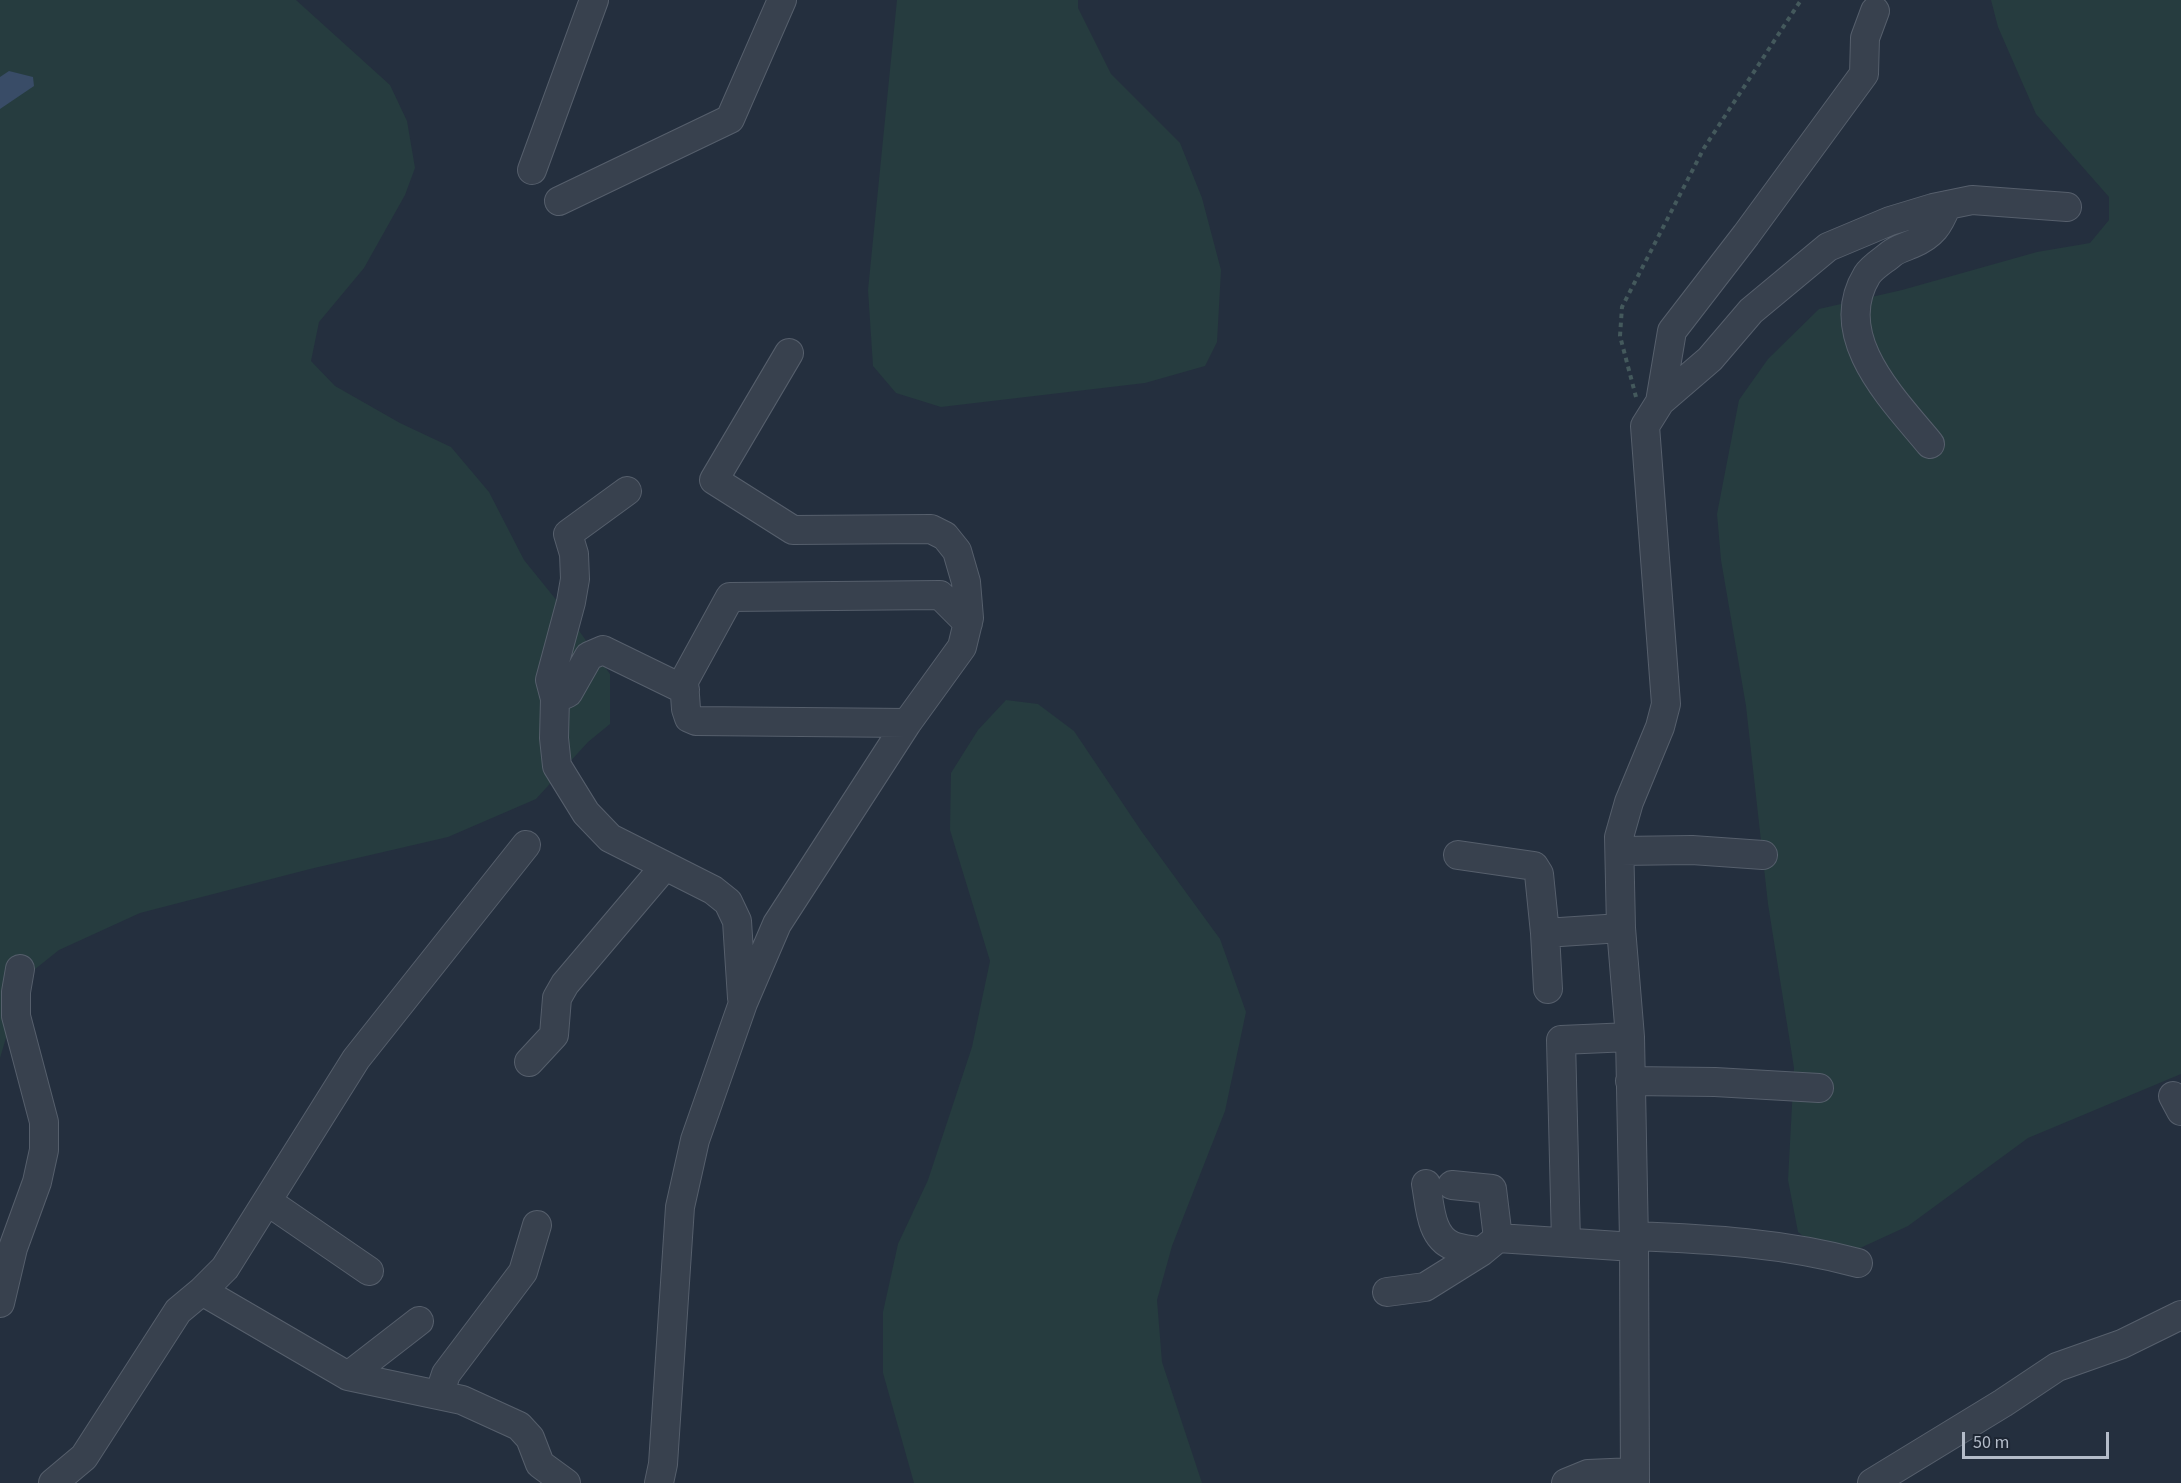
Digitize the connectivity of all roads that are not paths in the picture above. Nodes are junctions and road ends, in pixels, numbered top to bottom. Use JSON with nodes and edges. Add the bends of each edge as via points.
{"nodes":[{"id":1,"x":594,"y":0,"type":"edge"},
{"id":2,"x":782,"y":0,"type":"edge"},
{"id":3,"x":1875,"y":11,"type":"dead end"},
{"id":4,"x":532,"y":171,"type":"dead end"},
{"id":5,"x":559,"y":201,"type":"dead end"},
{"id":6,"x":1947,"y":205,"type":"junction"},
{"id":7,"x":2067,"y":207,"type":"dead end"},
{"id":8,"x":789,"y":353,"type":"dead end"},
{"id":9,"x":1660,"y":402,"type":"junction"},
{"id":10,"x":1930,"y":444,"type":"dead end"},
{"id":11,"x":627,"y":491,"type":"dead end"},
{"id":12,"x":968,"y":621,"type":"junction"},
{"id":13,"x":685,"y":690,"type":"junction"},
{"id":14,"x":555,"y":699,"type":"junction"},
{"id":15,"x":907,"y":723,"type":"junction"},
{"id":16,"x":526,"y":845,"type":"dead end"},
{"id":17,"x":1620,"y":851,"type":"junction"},
{"id":18,"x":1458,"y":855,"type":"dead end"},
{"id":19,"x":1763,"y":855,"type":"dead end"},
{"id":20,"x":665,"y":866,"type":"junction"},
{"id":21,"x":1622,"y":928,"type":"junction"},
{"id":22,"x":1545,"y":933,"type":"junction"},
{"id":23,"x":20,"y":969,"type":"dead end"},
{"id":24,"x":1548,"y":989,"type":"dead end"},
{"id":25,"x":743,"y":1003,"type":"junction"},
{"id":26,"x":1630,"y":1037,"type":"junction"},
{"id":27,"x":530,"y":1062,"type":"dead end"},
{"id":28,"x":1630,"y":1080,"type":"junction"},
{"id":29,"x":1819,"y":1088,"type":"dead end"},
{"id":30,"x":267,"y":1201,"type":"junction"},
{"id":31,"x":537,"y":1225,"type":"dead end"},
{"id":32,"x":1634,"y":1241,"type":"junction"},
{"id":33,"x":1566,"y":1242,"type":"junction"},
{"id":34,"x":1490,"y":1245,"type":"junction"},
{"id":35,"x":1858,"y":1263,"type":"dead end"},
{"id":36,"x":369,"y":1271,"type":"dead end"},
{"id":37,"x":202,"y":1291,"type":"junction"},
{"id":38,"x":1387,"y":1292,"type":"dead end"},
{"id":39,"x":0,"y":1303,"type":"edge"},
{"id":40,"x":2181,"y":1317,"type":"edge"},
{"id":41,"x":419,"y":1321,"type":"dead end"},
{"id":42,"x":348,"y":1376,"type":"junction"},
{"id":43,"x":438,"y":1395,"type":"junction"},
{"id":44,"x":1635,"y":1478,"type":"edge"},
{"id":45,"x":53,"y":1483,"type":"edge"},
{"id":46,"x":566,"y":1483,"type":"edge"},
{"id":47,"x":658,"y":1483,"type":"edge"},
{"id":48,"x":1566,"y":1483,"type":"edge"},
{"id":49,"x":1872,"y":1483,"type":"edge"}],
"edges":[{"from":1,"to":4,"type":"street"},
{"from":2,"to":5,"type":"street","via":[[730,119]]},
{"from":3,"to":9,"type":"street","via":[[1865,38],[1864,74],[1672,331]]},
{"from":6,"to":7,"type":"street","via":[[1972,200]]},
{"from":6,"to":9,"type":"street","via":[[1890,220],[1828,247],[1751,311],[1710,359]]},
{"from":6,"to":10,"type":"street","via":[[1938,227],[1894,252],[1868,273],[1856,310],[1858,338],[1868,360],[1883,387]]},
{"from":8,"to":12,"type":"street","via":[[714,480],[793,530],[931,530],[945,536],[957,551],[966,582]]},
{"from":9,"to":17,"type":"street","via":[[1645,426],[1666,704],[1629,802],[1619,837]]},
{"from":11,"to":14,"type":"street","via":[[568,534],[575,579],[550,680]]},
{"from":12,"to":13,"type":"street","via":[[940,595],[730,597],[684,681]]},
{"from":12,"to":15,"type":"street","via":[[962,647]]},
{"from":13,"to":14,"type":"street","via":[[603,650],[589,656],[568,693]]},
{"from":13,"to":15,"type":"street","via":[[689,718],[696,721]]},
{"from":14,"to":20,"type":"street","via":[[557,766],[586,813],[610,838]]},
{"from":15,"to":25,"type":"street","via":[[777,924]]},
{"from":16,"to":30,"type":"street","via":[[356,1059]]},
{"from":17,"to":19,"type":"street","via":[[1692,850]]},
{"from":17,"to":21,"type":"street"},
{"from":18,"to":22,"type":"street","via":[[1534,866],[1539,874]]},
{"from":20,"to":25,"type":"street","via":[[728,902],[737,921]]},
{"from":20,"to":27,"type":"street","via":[[565,984],[557,998],[554,1035]]},
{"from":21,"to":22,"type":"street"},
{"from":21,"to":26,"type":"street"},
{"from":22,"to":24,"type":"street"},
{"from":23,"to":39,"type":"street","via":[[16,1016],[44,1122],[44,1150]]},
{"from":25,"to":47,"type":"street","via":[[695,1140],[681,1207],[663,1464]]},
{"from":26,"to":28,"type":"street"},
{"from":26,"to":33,"type":"street","via":[[1561,1040]]},
{"from":28,"to":29,"type":"street"},
{"from":28,"to":32,"type":"street"},
{"from":30,"to":36,"type":"street"},
{"from":30,"to":37,"type":"street","via":[[225,1268]]},
{"from":31,"to":43,"type":"street","via":[[523,1272],[446,1374]]},
{"from":32,"to":33,"type":"street"},
{"from":32,"to":35,"type":"street","via":[[1724,1239],[1827,1254]]},
{"from":32,"to":44,"type":"street"},
{"from":33,"to":34,"type":"street"},
{"from":34,"to":34,"type":"street","via":[[1492,1189],[1439,1185],[1432,1218],[1439,1235],[1452,1246]]},
{"from":34,"to":38,"type":"street","via":[[1425,1287]]},
{"from":37,"to":42,"type":"street"},
{"from":37,"to":45,"type":"street","via":[[178,1311],[84,1457]]},
{"from":40,"to":49,"type":"street","via":[[2057,1367]]},
{"from":41,"to":42,"type":"street"},
{"from":42,"to":43,"type":"street"},
{"from":43,"to":46,"type":"street","via":[[462,1400],[519,1426],[530,1438],[540,1464]]},
{"from":44,"to":48,"type":"street","via":[[1588,1474]]}]}
